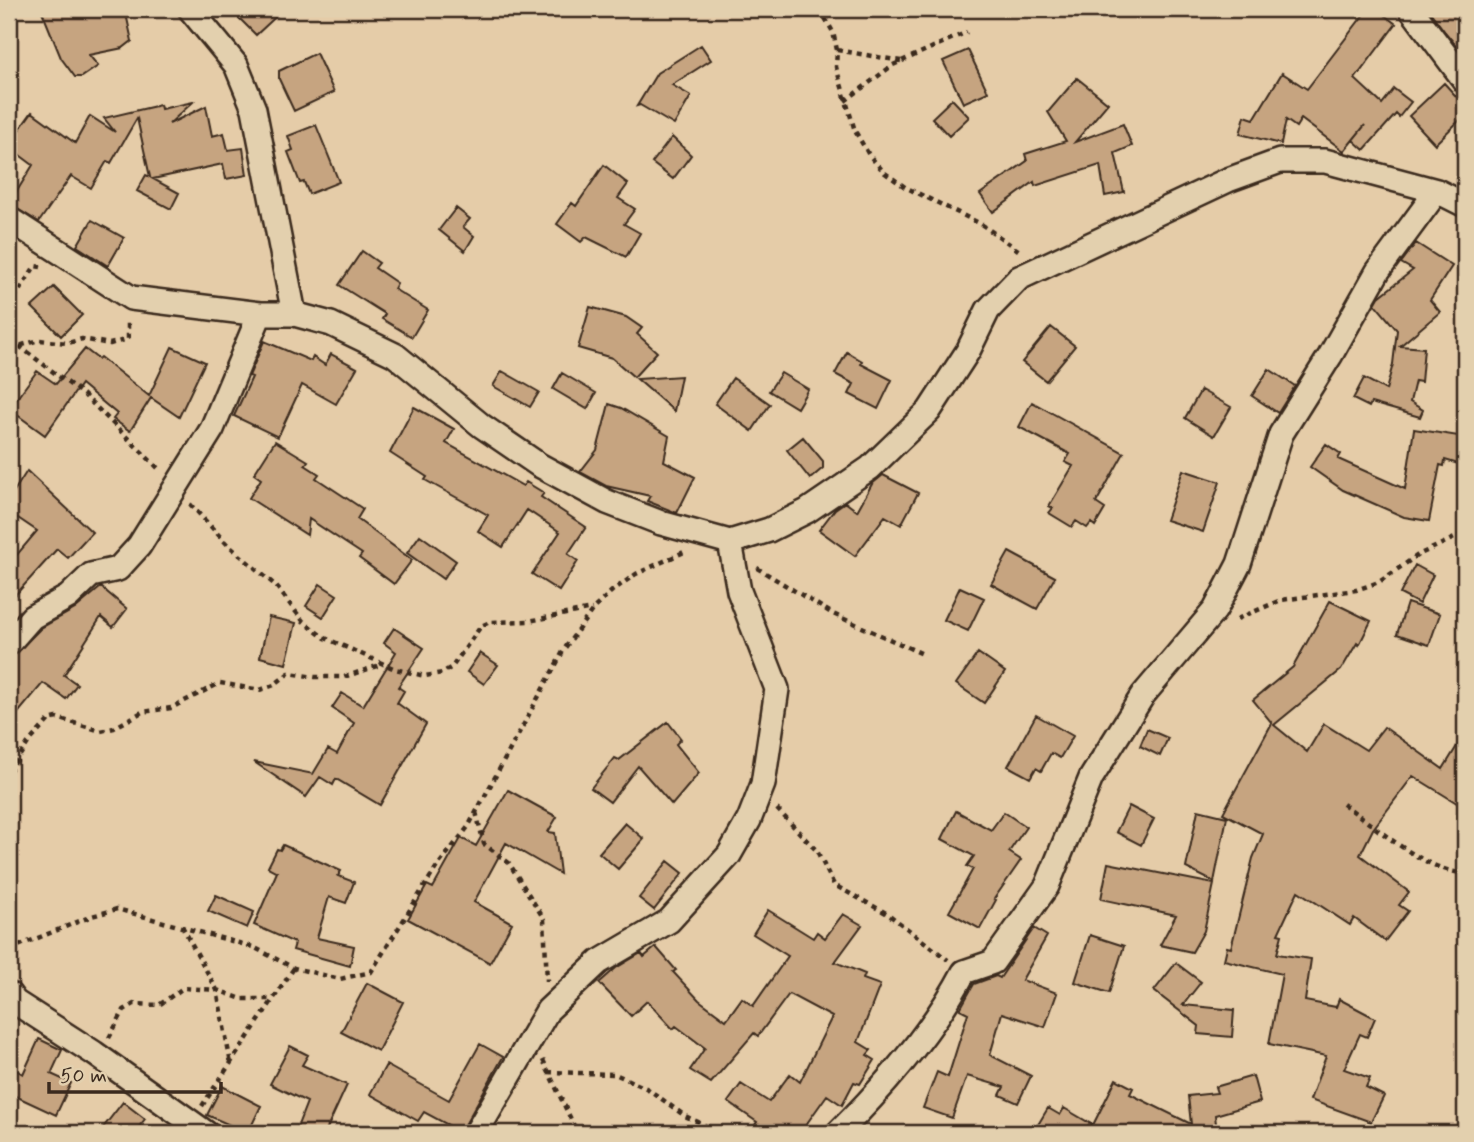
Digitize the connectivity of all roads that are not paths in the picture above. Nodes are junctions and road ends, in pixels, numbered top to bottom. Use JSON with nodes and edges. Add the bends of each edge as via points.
{"nodes":[{"id":1,"x":190,"y":9,"type":"edge"},
{"id":2,"x":1411,"y":9,"type":"edge"},
{"id":3,"x":1465,"y":81,"type":"edge"},
{"id":4,"x":1437,"y":191,"type":"junction"},
{"id":5,"x":1465,"y":205,"type":"edge"},
{"id":6,"x":9,"y":219,"type":"edge"},
{"id":7,"x":260,"y":314,"type":"junction"},
{"id":8,"x":294,"y":314,"type":"junction"},
{"id":9,"x":725,"y":545,"type":"junction"},
{"id":10,"x":9,"y":643,"type":"edge"},
{"id":11,"x":9,"y":994,"type":"edge"},
{"id":12,"x":197,"y":1128,"type":"edge"},
{"id":13,"x":476,"y":1133,"type":"edge"},
{"id":14,"x":838,"y":1133,"type":"edge"}],
"edges":[{"from":1,"to":8,"type":"street","via":[[236,65],[254,110]]},
{"from":2,"to":3,"type":"street"},
{"from":4,"to":5,"type":"street"},
{"from":4,"to":9,"type":"street","via":[[1325,161],[1280,162],[1228,180],[1041,267],[1019,278],[988,310],[929,411],[870,468],[807,511]]},
{"from":4,"to":14,"type":"street","via":[[1378,271],[1281,434],[1239,564],[1215,610],[1143,695],[1091,778],[1047,886],[993,962],[964,972],[875,1097]]},
{"from":6,"to":7,"type":"street","via":[[131,298]]},
{"from":7,"to":8,"type":"street"},
{"from":7,"to":10,"type":"street","via":[[212,429],[139,546],[118,569],[91,575],[68,597],[32,617]]},
{"from":8,"to":9,"type":"street","via":[[331,324],[395,355],[482,426],[539,465],[607,502]]},
{"from":9,"to":13,"type":"street","via":[[777,689],[763,784],[749,820],[729,855],[669,921],[599,962],[548,1010]]},
{"from":11,"to":12,"type":"street"}]}
